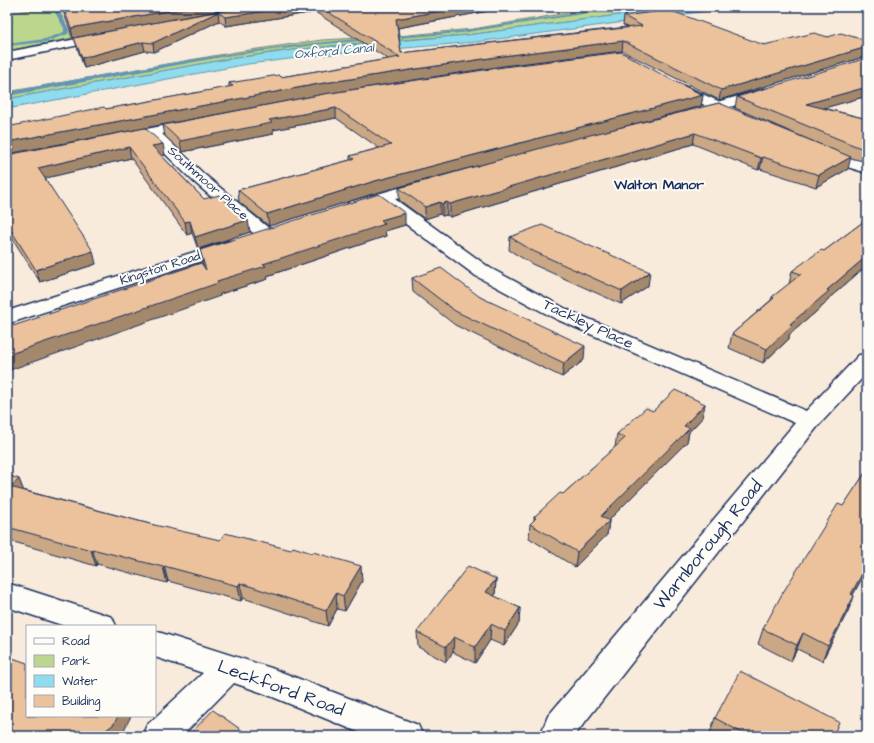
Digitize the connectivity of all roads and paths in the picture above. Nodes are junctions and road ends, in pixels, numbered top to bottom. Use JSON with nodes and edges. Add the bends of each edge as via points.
{"nodes":[{"id":1,"x":114,"y":34,"type":"edge"},
{"id":2,"x":7,"y":56,"type":"edge"},
{"id":3,"x":662,"y":79,"type":"edge"},
{"id":4,"x":779,"y":88,"type":"edge"},
{"id":5,"x":718,"y":107,"type":"junction"},
{"id":6,"x":681,"y":116,"type":"edge"},
{"id":7,"x":747,"y":119,"type":"edge"},
{"id":8,"x":204,"y":122,"type":"edge"},
{"id":9,"x":151,"y":132,"type":"junction"},
{"id":10,"x":106,"y":141,"type":"edge"},
{"id":11,"x":813,"y":148,"type":"edge"},
{"id":12,"x":867,"y":168,"type":"edge"},
{"id":13,"x":441,"y":181,"type":"edge"},
{"id":14,"x":382,"y":198,"type":"junction"},
{"id":15,"x":338,"y":212,"type":"edge"},
{"id":16,"x":260,"y":236,"type":"joint"},
{"id":17,"x":7,"y":318,"type":"edge"},
{"id":18,"x":867,"y":360,"type":"edge"},
{"id":19,"x":810,"y":422,"type":"junction"},
{"id":20,"x":7,"y":595,"type":"edge"},
{"id":21,"x":98,"y":625,"type":"edge"},
{"id":22,"x":156,"y":644,"type":"edge"},
{"id":23,"x":229,"y":668,"type":"junction"},
{"id":24,"x":159,"y":736,"type":"edge"},
{"id":25,"x":406,"y":736,"type":"edge"},
{"id":26,"x":557,"y":736,"type":"edge"}],
"edges":[{"from":1,"to":2,"type":"street"},
{"from":3,"to":5,"type":"street"},
{"from":4,"to":5,"type":"street"},
{"from":5,"to":6,"type":"street"},
{"from":5,"to":7,"type":"street"},
{"from":8,"to":9,"type":"street"},
{"from":9,"to":10,"type":"street"},
{"from":9,"to":16,"type":"street","name":"Southmoor Place"},
{"from":11,"to":12,"type":"street","via":[[849,164]]},
{"from":13,"to":14,"type":"street"},
{"from":14,"to":15,"type":"street"},
{"from":14,"to":19,"type":"street","name":"Tackley Place","via":[[483,272],[563,315]]},
{"from":16,"to":17,"type":"street","name":"Kingston Road"},
{"from":18,"to":19,"type":"street","name":"Warnborough Road"},
{"from":19,"to":26,"type":"street","name":"Warnborough Road","via":[[560,727]]},
{"from":20,"to":21,"type":"street"},
{"from":22,"to":23,"type":"street","name":"Leckford Road"},
{"from":23,"to":24,"type":"street"},
{"from":23,"to":25,"type":"street","name":"Leckford Road"}]}
